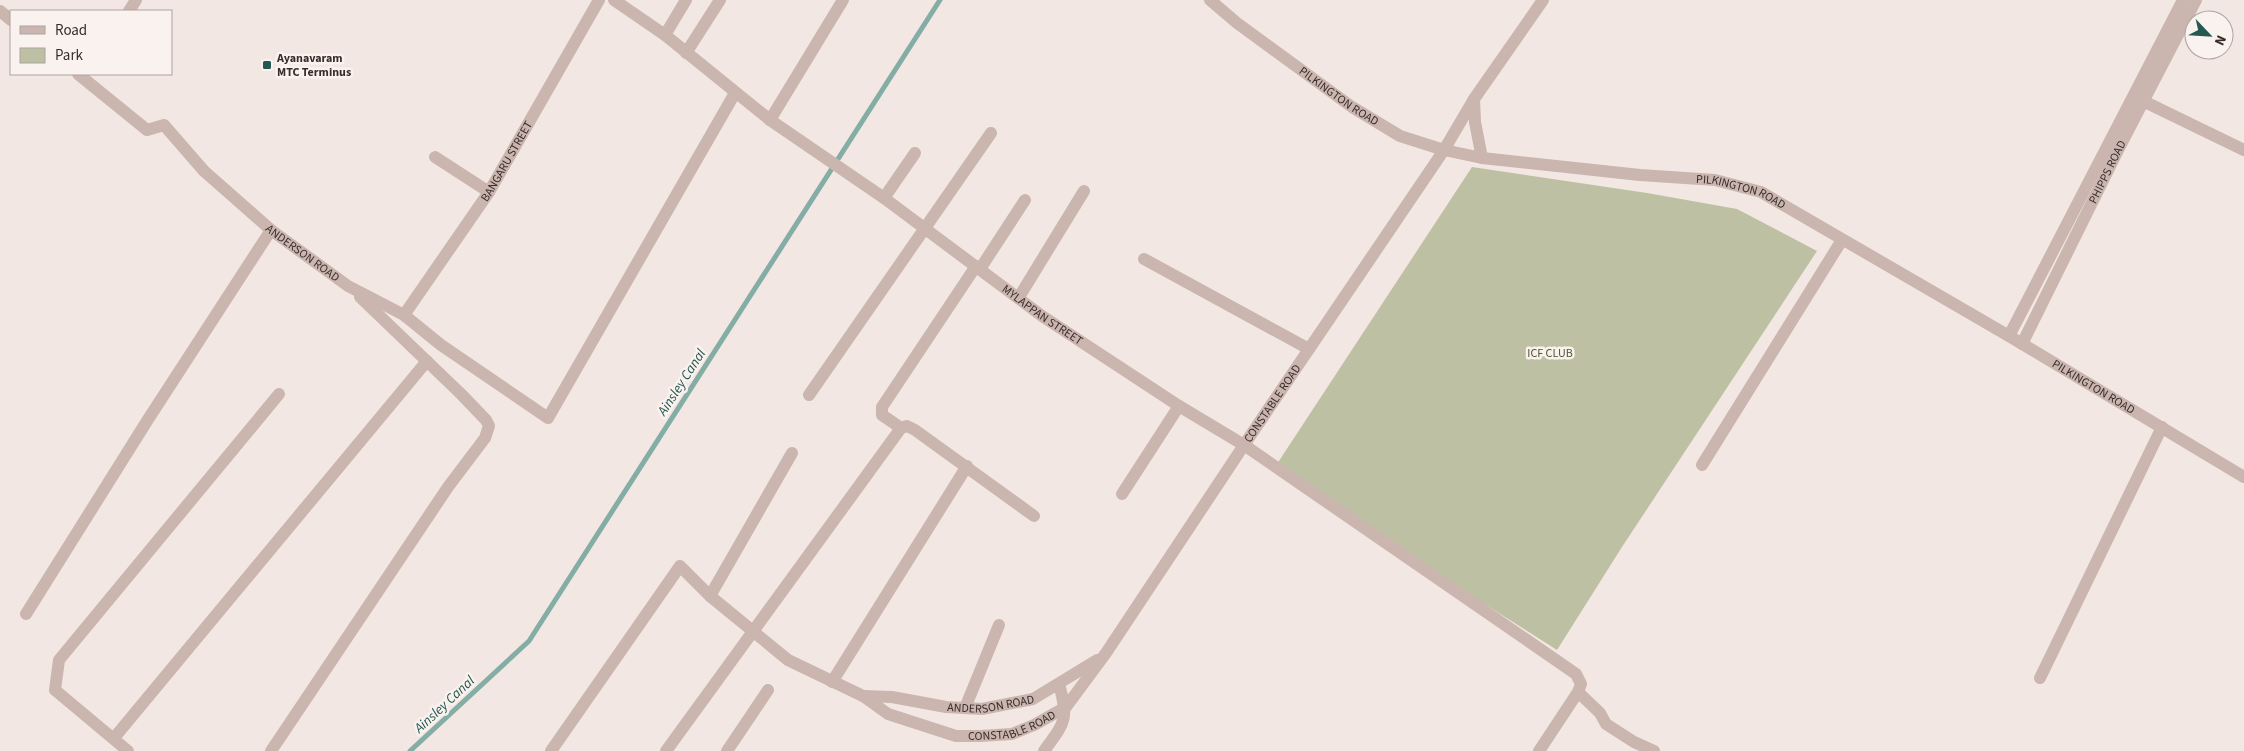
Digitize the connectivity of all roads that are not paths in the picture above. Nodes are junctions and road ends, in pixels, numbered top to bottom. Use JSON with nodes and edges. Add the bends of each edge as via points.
{"nodes":[{"id":1,"x":599,"y":0,"type":"edge"},
{"id":2,"x":614,"y":0,"type":"edge"},
{"id":3,"x":686,"y":0,"type":"edge"},
{"id":4,"x":720,"y":0,"type":"edge"},
{"id":5,"x":844,"y":0,"type":"edge"},
{"id":6,"x":1210,"y":0,"type":"edge"},
{"id":7,"x":1543,"y":0,"type":"edge"},
{"id":8,"x":2183,"y":0,"type":"edge"},
{"id":9,"x":2196,"y":0,"type":"edge"},
{"id":10,"x":0,"y":11,"type":"edge"},
{"id":11,"x":10,"y":19,"type":"edge"},
{"id":12,"x":665,"y":34,"type":"junction"},
{"id":13,"x":686,"y":53,"type":"junction"},
{"id":14,"x":79,"y":75,"type":"edge"},
{"id":15,"x":735,"y":93,"type":"junction"},
{"id":16,"x":1474,"y":99,"type":"junction"},
{"id":17,"x":2143,"y":101,"type":"junction"},
{"id":18,"x":770,"y":120,"type":"junction"},
{"id":19,"x":991,"y":134,"type":"dead end"},
{"id":20,"x":1444,"y":150,"type":"junction"},
{"id":21,"x":2244,"y":150,"type":"edge"},
{"id":22,"x":915,"y":153,"type":"dead end"},
{"id":23,"x":435,"y":157,"type":"dead end"},
{"id":24,"x":1482,"y":158,"type":"junction"},
{"id":25,"x":489,"y":192,"type":"junction"},
{"id":26,"x":1084,"y":192,"type":"dead end"},
{"id":27,"x":884,"y":198,"type":"junction"},
{"id":28,"x":1025,"y":200,"type":"dead end"},
{"id":29,"x":924,"y":228,"type":"junction"},
{"id":30,"x":271,"y":230,"type":"junction"},
{"id":31,"x":1842,"y":240,"type":"junction"},
{"id":32,"x":1144,"y":259,"type":"dead end"},
{"id":33,"x":978,"y":267,"type":"junction"},
{"id":34,"x":348,"y":286,"type":"junction"},
{"id":35,"x":1019,"y":297,"type":"junction"},
{"id":36,"x":404,"y":315,"type":"junction"},
{"id":37,"x":2009,"y":336,"type":"junction"},
{"id":38,"x":2022,"y":344,"type":"junction"},
{"id":39,"x":1310,"y":349,"type":"junction"},
{"id":40,"x":427,"y":361,"type":"junction"},
{"id":41,"x":279,"y":394,"type":"dead end"},
{"id":42,"x":809,"y":395,"type":"dead end"},
{"id":43,"x":1179,"y":406,"type":"junction"},
{"id":44,"x":2162,"y":427,"type":"junction"},
{"id":45,"x":901,"y":428,"type":"junction"},
{"id":46,"x":1244,"y":445,"type":"junction"},
{"id":47,"x":792,"y":453,"type":"dead end"},
{"id":48,"x":1702,"y":465,"type":"dead end"},
{"id":49,"x":967,"y":466,"type":"junction"},
{"id":50,"x":2244,"y":477,"type":"edge"},
{"id":51,"x":1122,"y":494,"type":"dead end"},
{"id":52,"x":1034,"y":516,"type":"dead end"},
{"id":53,"x":710,"y":596,"type":"junction"},
{"id":54,"x":26,"y":614,"type":"dead end"},
{"id":55,"x":999,"y":626,"type":"dead end"},
{"id":56,"x":754,"y":632,"type":"junction"},
{"id":57,"x":1106,"y":653,"type":"junction"},
{"id":58,"x":2040,"y":678,"type":"dead end"},
{"id":59,"x":832,"y":682,"type":"junction"},
{"id":60,"x":1059,"y":684,"type":"junction"},
{"id":61,"x":768,"y":690,"type":"dead end"},
{"id":62,"x":1578,"y":692,"type":"junction"},
{"id":63,"x":863,"y":696,"type":"junction"},
{"id":64,"x":1066,"y":707,"type":"junction"},
{"id":65,"x":964,"y":708,"type":"junction"},
{"id":66,"x":956,"y":736,"type":"joint"},
{"id":67,"x":114,"y":738,"type":"junction"},
{"id":68,"x":128,"y":751,"type":"edge"},
{"id":69,"x":271,"y":751,"type":"edge"},
{"id":70,"x":551,"y":751,"type":"edge"},
{"id":71,"x":666,"y":751,"type":"edge"},
{"id":72,"x":727,"y":751,"type":"edge"},
{"id":73,"x":1044,"y":751,"type":"edge"},
{"id":74,"x":1539,"y":751,"type":"edge"},
{"id":75,"x":1654,"y":751,"type":"edge"}],
"edges":[{"from":1,"to":25,"type":"street","name":"BANGARU STREET"},
{"from":2,"to":12,"type":"street","name":"MYLAPPAN STREET"},
{"from":3,"to":12,"type":"street"},
{"from":4,"to":13,"type":"street"},
{"from":5,"to":18,"type":"street"},
{"from":6,"to":20,"type":"street","name":"PILKINGTON ROAD","via":[[1352,107],[1400,136]]},
{"from":7,"to":16,"type":"street","name":"CONSTABLE ROAD"},
{"from":8,"to":37,"type":"street","name":"PHIPPS ROAD"},
{"from":9,"to":17,"type":"street","name":"PHIPPS ROAD"},
{"from":10,"to":11,"type":"street"},
{"from":12,"to":13,"type":"street","name":"MYLAPPAN STREET"},
{"from":13,"to":15,"type":"street","name":"MYLAPPAN STREET"},
{"from":14,"to":30,"type":"street","name":"ANDERSON ROAD","via":[[147,130],[164,125],[204,170]]},
{"from":15,"to":18,"type":"street","name":"MYLAPPAN STREET"},
{"from":15,"to":36,"type":"street","name":"ANDERSON ROAD","via":[[548,418],[441,345]]},
{"from":16,"to":20,"type":"street","name":"CONSTABLE ROAD"},
{"from":16,"to":24,"type":"street"},
{"from":17,"to":21,"type":"street"},
{"from":17,"to":38,"type":"street","name":"PHIPPS ROAD"},
{"from":18,"to":27,"type":"street","name":"MYLAPPAN STREET"},
{"from":19,"to":29,"type":"street"},
{"from":20,"to":24,"type":"street","name":"PILKINGTON ROAD"},
{"from":20,"to":39,"type":"street","name":"CONSTABLE ROAD"},
{"from":22,"to":27,"type":"street"},
{"from":23,"to":25,"type":"street"},
{"from":24,"to":31,"type":"street","name":"PILKINGTON ROAD","via":[[1715,180],[1761,192]]},
{"from":25,"to":36,"type":"street","name":"BANGARU STREET"},
{"from":26,"to":35,"type":"street"},
{"from":27,"to":29,"type":"street","name":"MYLAPPAN STREET"},
{"from":28,"to":33,"type":"street"},
{"from":29,"to":33,"type":"street","name":"MYLAPPAN STREET"},
{"from":29,"to":42,"type":"street"},
{"from":30,"to":34,"type":"street","name":"ANDERSON ROAD"},
{"from":30,"to":54,"type":"street"},
{"from":31,"to":37,"type":"street","name":"PILKINGTON ROAD"},
{"from":31,"to":48,"type":"street"},
{"from":32,"to":39,"type":"street"},
{"from":33,"to":35,"type":"street","name":"MYLAPPAN STREET"},
{"from":33,"to":45,"type":"street","via":[[882,407],[882,415]]},
{"from":34,"to":36,"type":"street","name":"ANDERSON ROAD"},
{"from":34,"to":40,"type":"street"},
{"from":35,"to":43,"type":"street","name":"MYLAPPAN STREET","via":[[1042,316]]},
{"from":37,"to":38,"type":"street","name":"PILKINGTON ROAD"},
{"from":38,"to":44,"type":"street","name":"PILKINGTON ROAD"},
{"from":39,"to":46,"type":"street","name":"CONSTABLE ROAD"},
{"from":40,"to":67,"type":"street"},
{"from":40,"to":69,"type":"street","via":[[486,420],[489,426],[485,438],[448,487]]},
{"from":41,"to":67,"type":"street","via":[[59,660],[55,690]]},
{"from":43,"to":46,"type":"street","name":"MYLAPPAN STREET"},
{"from":43,"to":51,"type":"street"},
{"from":44,"to":50,"type":"street","name":"PILKINGTON ROAD"},
{"from":44,"to":58,"type":"street"},
{"from":45,"to":49,"type":"street","via":[[907,426],[915,430]]},
{"from":45,"to":56,"type":"street"},
{"from":46,"to":57,"type":"street","name":"CONSTABLE ROAD"},
{"from":46,"to":62,"type":"street","name":"MYLAPPAN STREET","via":[[1576,674],[1580,684]]},
{"from":47,"to":53,"type":"street"},
{"from":49,"to":52,"type":"street"},
{"from":49,"to":59,"type":"street"},
{"from":53,"to":56,"type":"street","name":"ANDERSON ROAD"},
{"from":53,"to":70,"type":"street","name":"ANDERSON ROAD","via":[[680,566]]},
{"from":55,"to":65,"type":"street"},
{"from":56,"to":59,"type":"street","name":"ANDERSON ROAD","via":[[788,660]]},
{"from":56,"to":71,"type":"street"},
{"from":57,"to":60,"type":"street","name":"ANDERSON ROAD"},
{"from":57,"to":64,"type":"street","name":"CONSTABLE ROAD"},
{"from":59,"to":63,"type":"street","name":"ANDERSON ROAD"},
{"from":60,"to":64,"type":"street","name":"CONSTABLE ROAD"},
{"from":60,"to":65,"type":"street","name":"ANDERSON ROAD","via":[[1033,698],[982,709]]},
{"from":61,"to":72,"type":"street"},
{"from":62,"to":74,"type":"street"},
{"from":62,"to":75,"type":"street","via":[[1600,713],[1606,724]]},
{"from":63,"to":65,"type":"street","name":"ANDERSON ROAD"},
{"from":63,"to":66,"type":"street","name":"ANDERSON ROAD","via":[[888,714]]},
{"from":64,"to":66,"type":"street","name":"CONSTABLE ROAD","via":[[1012,734]]},
{"from":64,"to":73,"type":"street","name":"CONSTABLE ROAD","via":[[1064,724]]},
{"from":67,"to":68,"type":"street"}]}
